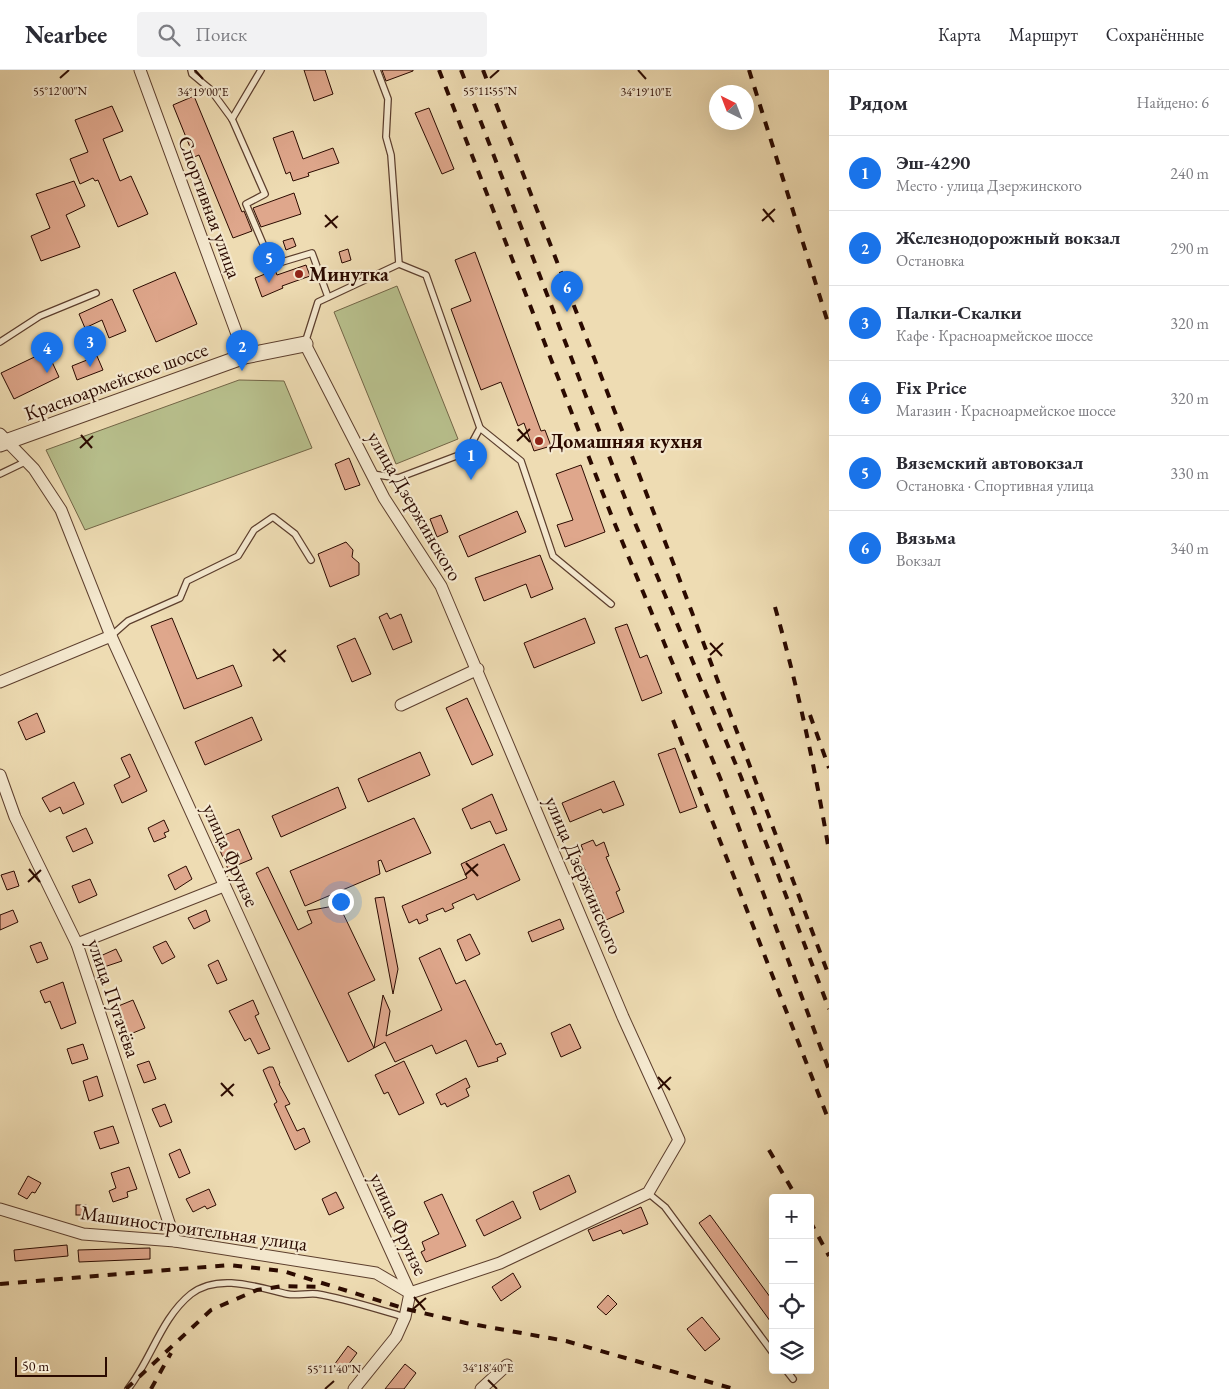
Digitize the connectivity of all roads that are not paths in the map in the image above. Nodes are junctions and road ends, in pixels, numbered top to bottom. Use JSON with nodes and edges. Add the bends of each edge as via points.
{"nodes":[{"id":1,"x":140,"y":70,"type":"edge"},
{"id":2,"x":190,"y":70,"type":"edge"},
{"id":3,"x":261,"y":70,"type":"edge"},
{"id":4,"x":377,"y":70,"type":"edge"},
{"id":5,"x":232,"y":118,"type":"junction"},
{"id":6,"x":399,"y":264,"type":"junction"},
{"id":7,"x":96,"y":293,"type":"dead end"},
{"id":8,"x":328,"y":297,"type":"junction"},
{"id":9,"x":0,"y":342,"type":"edge"},
{"id":10,"x":305,"y":344,"type":"junction"},
{"id":11,"x":245,"y":356,"type":"junction"},
{"id":12,"x":480,"y":428,"type":"junction"},
{"id":13,"x":2,"y":440,"type":"edge"},
{"id":14,"x":27,"y":461,"type":"junction"},
{"id":15,"x":0,"y":474,"type":"edge"},
{"id":16,"x":372,"y":474,"type":"junction"},
{"id":17,"x":311,"y":560,"type":"dead end"},
{"id":18,"x":610,"y":604,"type":"dead end"},
{"id":19,"x":111,"y":636,"type":"junction"},
{"id":20,"x":478,"y":668,"type":"junction"},
{"id":21,"x":0,"y":682,"type":"edge"},
{"id":22,"x":401,"y":705,"type":"dead end"},
{"id":23,"x":0,"y":775,"type":"edge"},
{"id":24,"x":224,"y":886,"type":"junction"},
{"id":25,"x":77,"y":944,"type":"junction"},
{"id":26,"x":648,"y":1193,"type":"junction"},
{"id":27,"x":0,"y":1209,"type":"edge"},
{"id":28,"x":174,"y":1241,"type":"junction"},
{"id":29,"x":410,"y":1293,"type":"junction"},
{"id":30,"x":405,"y":1317,"type":"junction"},
{"id":31,"x":769,"y":1348,"type":"edge"},
{"id":32,"x":507,"y":1365,"type":"dead end"},
{"id":33,"x":789,"y":1374,"type":"edge"},
{"id":34,"x":793,"y":1380,"type":"dead end"},
{"id":35,"x":128,"y":1389,"type":"edge"},
{"id":36,"x":354,"y":1389,"type":"edge"},
{"id":37,"x":481,"y":1389,"type":"edge"}],
"edges":[{"from":1,"to":11,"type":"street","name":"Спортивная улица"},
{"from":2,"to":5,"type":"lane","via":[[210,89]]},
{"from":3,"to":5,"type":"lane"},
{"from":4,"to":6,"type":"lane","via":[[388,99],[386,137],[391,155]]},
{"from":5,"to":8,"type":"lane","via":[[265,194],[246,204],[272,265],[312,253]]},
{"from":6,"to":8,"type":"lane"},
{"from":6,"to":12,"type":"lane","via":[[426,275]]},
{"from":7,"to":9,"type":"lane","via":[[40,316]]},
{"from":8,"to":10,"type":"lane","via":[[318,302]]},
{"from":10,"to":11,"type":"street","name":"Красноармейское шоссе"},
{"from":10,"to":16,"type":"street","name":"улица Дзержинского"},
{"from":11,"to":13,"type":"street","name":"Красноармейское шоссе"},
{"from":12,"to":16,"type":"lane","via":[[467,452],[398,478]]},
{"from":12,"to":18,"type":"lane","via":[[521,461],[553,556]]},
{"from":13,"to":14,"type":"street","name":"улица Фрунзе"},
{"from":14,"to":15,"type":"lane"},
{"from":14,"to":19,"type":"street","name":"улица Фрунзе","via":[[61,510]]},
{"from":16,"to":20,"type":"street","name":"улица Дзержинского","via":[[384,498],[442,586]]},
{"from":17,"to":19,"type":"lane","via":[[295,534],[273,517],[254,530],[238,556],[187,581],[180,598],[128,621]]},
{"from":19,"to":21,"type":"street"},
{"from":19,"to":24,"type":"street","name":"улица Фрунзе"},
{"from":20,"to":22,"type":"street"},
{"from":20,"to":26,"type":"street","name":"улица Дзержинского","via":[[623,1017],[679,1140]]},
{"from":23,"to":25,"type":"street","name":"улица Пугачёва","via":[[14,817]]},
{"from":24,"to":25,"type":"street"},
{"from":24,"to":29,"type":"street","name":"улица Фрунзе"},
{"from":25,"to":28,"type":"street","name":"улица Пугачёва"},
{"from":26,"to":29,"type":"street","via":[[500,1263]]},
{"from":26,"to":31,"type":"lane","via":[[665,1207]]},
{"from":27,"to":28,"type":"street","name":"Машиностроительная улица","via":[[83,1234]]},
{"from":28,"to":29,"type":"street","name":"Машиностроительная улица","via":[[376,1273]]},
{"from":29,"to":30,"type":"street"},
{"from":30,"to":35,"type":"lane","via":[[314,1294],[289,1295],[230,1283],[209,1285],[192,1293],[178,1307]]},
{"from":30,"to":36,"type":"street","via":[[396,1337]]},
{"from":32,"to":37,"type":"street"},
{"from":33,"to":34,"type":"lane"}]}
